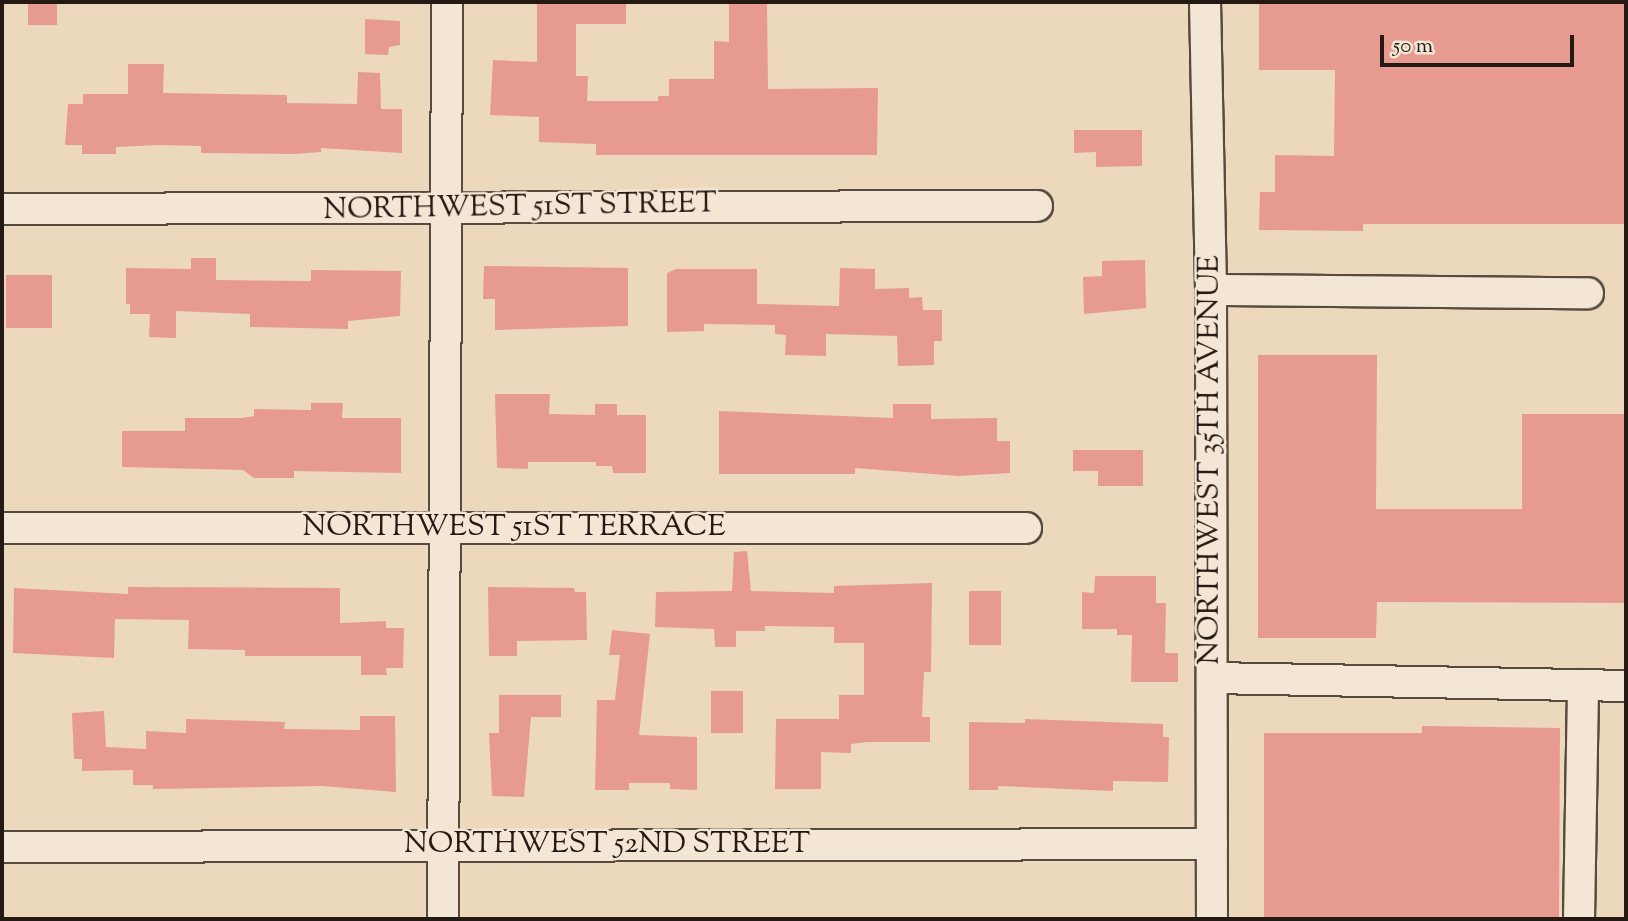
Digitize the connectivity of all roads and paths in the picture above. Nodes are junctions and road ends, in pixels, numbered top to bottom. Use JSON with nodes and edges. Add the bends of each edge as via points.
{"nodes":[{"id":1,"x":447,"y":2,"type":"edge"},
{"id":2,"x":1205,"y":2,"type":"edge"},
{"id":3,"x":1037,"y":206,"type":"dead end"},
{"id":4,"x":2,"y":209,"type":"edge"},
{"id":5,"x":448,"y":211,"type":"junction"},
{"id":6,"x":1211,"y":290,"type":"junction"},
{"id":7,"x":1588,"y":293,"type":"dead end"},
{"id":8,"x":2,"y":528,"type":"edge"},
{"id":9,"x":447,"y":528,"type":"junction"},
{"id":10,"x":1026,"y":528,"type":"dead end"},
{"id":11,"x":1212,"y":678,"type":"junction"},
{"id":12,"x":1583,"y":685,"type":"junction"},
{"id":13,"x":1626,"y":685,"type":"edge"},
{"id":14,"x":442,"y":844,"type":"junction"},
{"id":15,"x":1212,"y":844,"type":"junction"},
{"id":16,"x":2,"y":847,"type":"edge"},
{"id":17,"x":443,"y":919,"type":"edge"},
{"id":18,"x":1212,"y":919,"type":"edge"},
{"id":19,"x":1579,"y":919,"type":"edge"}],
"edges":[{"from":1,"to":5,"type":"street"},
{"from":2,"to":6,"type":"street","name":"NORTHWEST 35TH AVENUE"},
{"from":3,"to":5,"type":"street","name":"NORTHWEST 51ST STREET"},
{"from":4,"to":5,"type":"street","name":"NORTHWEST 51ST STREET"},
{"from":5,"to":9,"type":"street"},
{"from":6,"to":7,"type":"street"},
{"from":6,"to":11,"type":"street","name":"NORTHWEST 35TH AVENUE"},
{"from":8,"to":9,"type":"street","name":"NORTHWEST 51ST TERRACE"},
{"from":9,"to":10,"type":"street","name":"NORTHWEST 51ST TERRACE"},
{"from":9,"to":14,"type":"street"},
{"from":11,"to":12,"type":"street"},
{"from":11,"to":15,"type":"street","name":"NORTHWEST 35TH AVENUE"},
{"from":12,"to":13,"type":"street"},
{"from":12,"to":19,"type":"street"},
{"from":14,"to":15,"type":"street","name":"NORTHWEST 52ND STREET"},
{"from":14,"to":16,"type":"street","name":"NORTHWEST 52ND STREET"},
{"from":14,"to":17,"type":"street"},
{"from":15,"to":18,"type":"street","name":"NORTHWEST 35TH AVENUE"}]}
